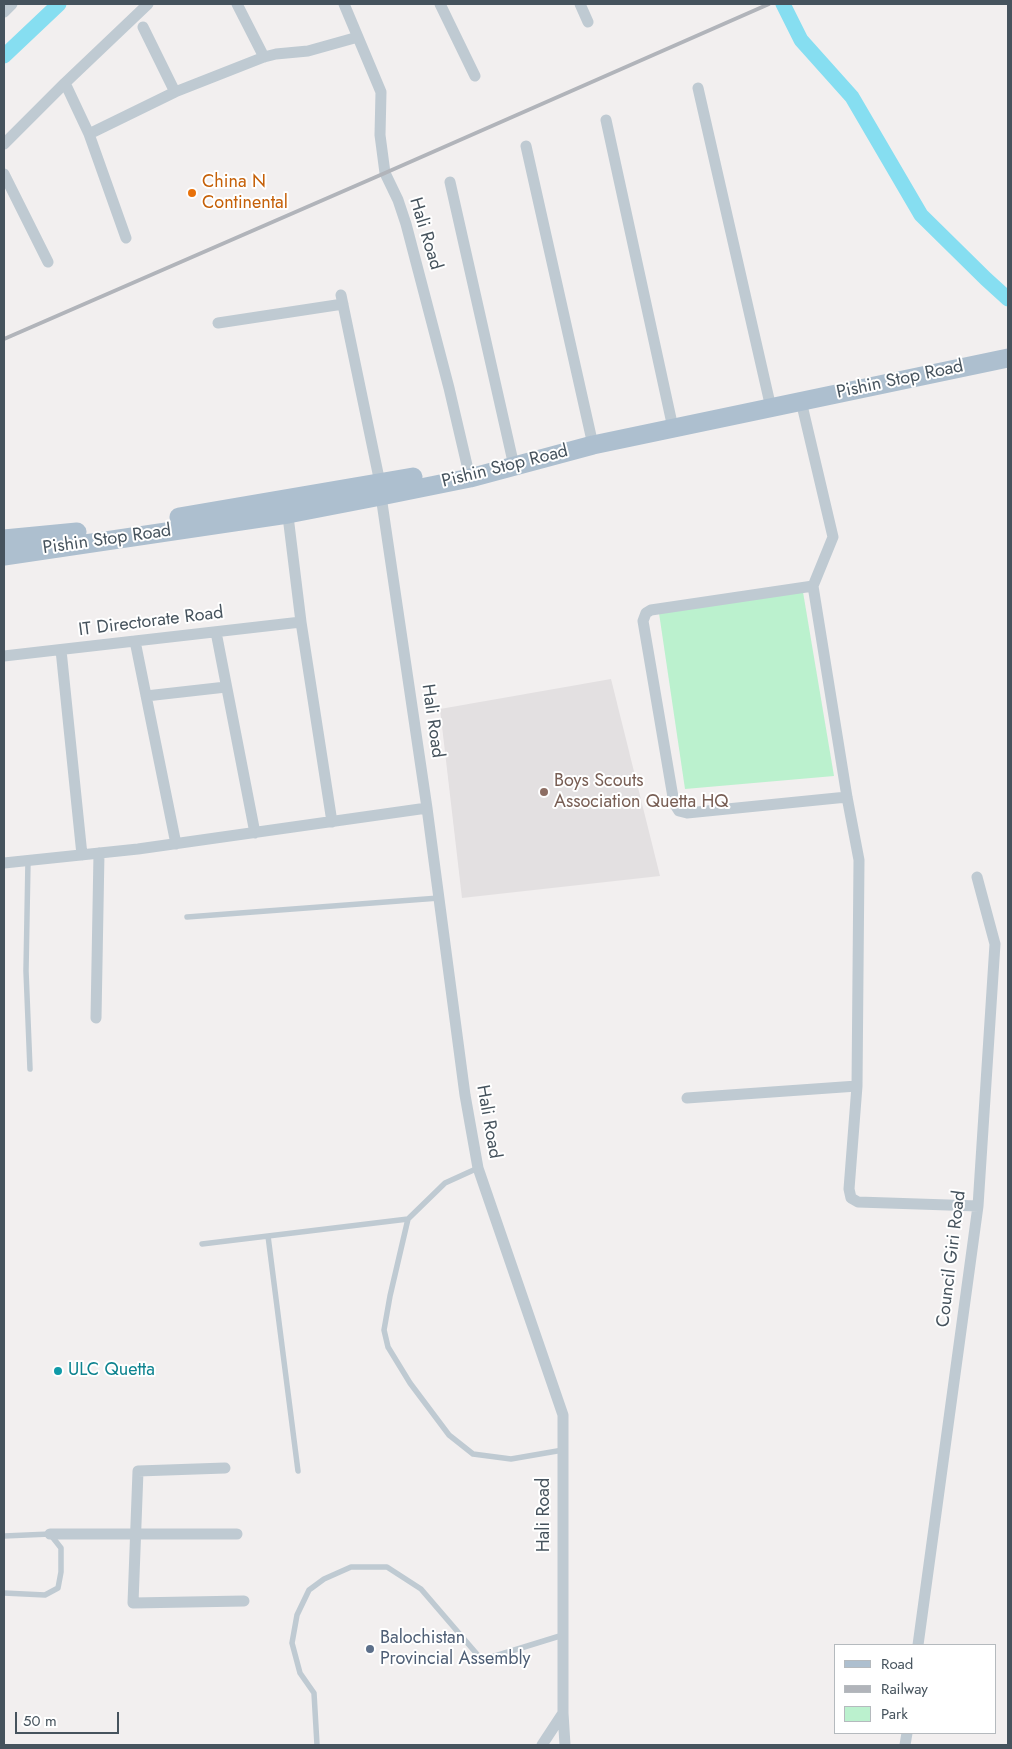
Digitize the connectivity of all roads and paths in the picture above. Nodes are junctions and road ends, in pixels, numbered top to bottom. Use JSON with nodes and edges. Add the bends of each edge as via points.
{"nodes":[{"id":1,"x":12,"y":4,"type":"edge"},
{"id":2,"x":148,"y":4,"type":"edge"},
{"id":3,"x":237,"y":4,"type":"edge"},
{"id":4,"x":344,"y":4,"type":"edge"},
{"id":5,"x":440,"y":4,"type":"edge"},
{"id":6,"x":580,"y":4,"type":"edge"},
{"id":7,"x":4,"y":12,"type":"edge"},
{"id":8,"x":588,"y":22,"type":"dead end"},
{"id":9,"x":143,"y":27,"type":"dead end"},
{"id":10,"x":358,"y":37,"type":"junction"},
{"id":11,"x":264,"y":57,"type":"junction"},
{"id":12,"x":475,"y":76,"type":"dead end"},
{"id":13,"x":65,"y":83,"type":"junction"},
{"id":14,"x":698,"y":88,"type":"dead end"},
{"id":15,"x":175,"y":92,"type":"junction"},
{"id":16,"x":606,"y":120,"type":"dead end"},
{"id":17,"x":89,"y":134,"type":"junction"},
{"id":18,"x":4,"y":144,"type":"edge"},
{"id":19,"x":526,"y":146,"type":"dead end"},
{"id":20,"x":4,"y":174,"type":"edge"},
{"id":21,"x":450,"y":182,"type":"dead end"},
{"id":22,"x":126,"y":238,"type":"dead end"},
{"id":23,"x":48,"y":262,"type":"dead end"},
{"id":24,"x":218,"y":323,"type":"dead end"},
{"id":25,"x":1004,"y":353,"type":"edge"},
{"id":26,"x":801,"y":401,"type":"junction"},
{"id":27,"x":769,"y":402,"type":"junction"},
{"id":28,"x":672,"y":423,"type":"junction"},
{"id":29,"x":592,"y":440,"type":"junction"},
{"id":30,"x":513,"y":461,"type":"junction"},
{"id":31,"x":469,"y":473,"type":"junction"},
{"id":32,"x":381,"y":490,"type":"junction"},
{"id":33,"x":287,"y":507,"type":"junction"},
{"id":34,"x":4,"y":539,"type":"edge"},
{"id":35,"x":4,"y":556,"type":"edge"},
{"id":36,"x":814,"y":586,"type":"junction"},
{"id":37,"x":301,"y":622,"type":"junction"},
{"id":38,"x":216,"y":632,"type":"junction"},
{"id":39,"x":135,"y":641,"type":"junction"},
{"id":40,"x":61,"y":650,"type":"junction"},
{"id":41,"x":4,"y":656,"type":"edge"},
{"id":42,"x":226,"y":687,"type":"junction"},
{"id":43,"x":146,"y":696,"type":"junction"},
{"id":44,"x":847,"y":797,"type":"junction"},
{"id":45,"x":427,"y":808,"type":"junction"},
{"id":46,"x":332,"y":822,"type":"junction"},
{"id":47,"x":255,"y":833,"type":"junction"},
{"id":48,"x":176,"y":844,"type":"junction"},
{"id":49,"x":99,"y":853,"type":"junction"},
{"id":50,"x":82,"y":855,"type":"junction"},
{"id":51,"x":28,"y":860,"type":"junction"},
{"id":52,"x":4,"y":863,"type":"edge"},
{"id":53,"x":977,"y":877,"type":"dead end"},
{"id":54,"x":439,"y":898,"type":"junction"},
{"id":55,"x":186,"y":918,"type":"dead end"},
{"id":56,"x":96,"y":1018,"type":"dead end"},
{"id":57,"x":30,"y":1069,"type":"dead end"},
{"id":58,"x":856,"y":1086,"type":"junction"},
{"id":59,"x":687,"y":1098,"type":"dead end"},
{"id":60,"x":478,"y":1168,"type":"junction"},
{"id":61,"x":978,"y":1206,"type":"junction"},
{"id":62,"x":408,"y":1219,"type":"junction"},
{"id":63,"x":268,"y":1236,"type":"junction"},
{"id":64,"x":202,"y":1244,"type":"dead end"},
{"id":65,"x":563,"y":1450,"type":"junction"},
{"id":66,"x":225,"y":1468,"type":"dead end"},
{"id":67,"x":298,"y":1471,"type":"dead end"},
{"id":68,"x":50,"y":1534,"type":"junction"},
{"id":69,"x":237,"y":1534,"type":"dead end"},
{"id":70,"x":135,"y":1535,"type":"junction"},
{"id":71,"x":4,"y":1536,"type":"edge"},
{"id":72,"x":4,"y":1593,"type":"edge"},
{"id":73,"x":244,"y":1601,"type":"dead end"},
{"id":74,"x":563,"y":1635,"type":"junction"},
{"id":75,"x":918,"y":1644,"type":"edge"},
{"id":76,"x":563,"y":1713,"type":"junction"},
{"id":77,"x":317,"y":1745,"type":"edge"},
{"id":78,"x":542,"y":1745,"type":"edge"},
{"id":79,"x":564,"y":1745,"type":"edge"}],
"edges":[{"from":1,"to":7,"type":"street"},
{"from":2,"to":13,"type":"street"},
{"from":3,"to":11,"type":"street"},
{"from":4,"to":10,"type":"street","name":"Hali Road"},
{"from":5,"to":12,"type":"street"},
{"from":6,"to":8,"type":"street"},
{"from":9,"to":15,"type":"street"},
{"from":10,"to":11,"type":"street","via":[[308,51]]},
{"from":10,"to":31,"type":"street","name":"Hali Road","via":[[381,92],[380,135],[385,173],[406,224]]},
{"from":11,"to":15,"type":"street"},
{"from":13,"to":17,"type":"street"},
{"from":13,"to":18,"type":"street"},
{"from":14,"to":27,"type":"street"},
{"from":15,"to":17,"type":"street"},
{"from":16,"to":28,"type":"street"},
{"from":17,"to":22,"type":"street"},
{"from":19,"to":29,"type":"street"},
{"from":20,"to":23,"type":"street"},
{"from":21,"to":30,"type":"street"},
{"from":24,"to":32,"type":"street","name":"Hali Road","via":[[342,299]]},
{"from":25,"to":26,"type":"main road","name":"Pishin Stop Road"},
{"from":25,"to":27,"type":"main road","name":"Pishin Stop Road"},
{"from":26,"to":27,"type":"main road","name":"Pishin Stop Road"},
{"from":26,"to":36,"type":"street","via":[[833,537]]},
{"from":27,"to":28,"type":"main road","name":"Pishin Stop Road"},
{"from":28,"to":29,"type":"main road","name":"Pishin Stop Road"},
{"from":29,"to":30,"type":"main road","name":"Pishin Stop Road"},
{"from":30,"to":31,"type":"main road","name":"Pishin Stop Road"},
{"from":31,"to":32,"type":"main road","name":"Pishin Stop Road"},
{"from":32,"to":33,"type":"main road","name":"Pishin Stop Road"},
{"from":32,"to":45,"type":"street","name":"Hali Road"},
{"from":33,"to":34,"type":"main road","name":"Pishin Stop Road","via":[[202,514],[58,535]]},
{"from":33,"to":35,"type":"main road","name":"Pishin Stop Road"},
{"from":33,"to":37,"type":"street"},
{"from":36,"to":44,"type":"street"},
{"from":36,"to":44,"type":"street","via":[[651,610],[643,621],[674,804],[679,810],[688,813]]},
{"from":37,"to":38,"type":"street","name":"IT Directorate Road"},
{"from":37,"to":46,"type":"street"},
{"from":38,"to":39,"type":"street","name":"IT Directorate Road"},
{"from":38,"to":42,"type":"street"},
{"from":39,"to":40,"type":"street","name":"IT Directorate Road"},
{"from":39,"to":43,"type":"street"},
{"from":40,"to":41,"type":"street","name":"IT Directorate Road"},
{"from":40,"to":50,"type":"street"},
{"from":42,"to":43,"type":"street"},
{"from":42,"to":47,"type":"street"},
{"from":43,"to":48,"type":"street"},
{"from":44,"to":58,"type":"street","via":[[860,860]]},
{"from":45,"to":46,"type":"street"},
{"from":45,"to":54,"type":"street","name":"Hali Road"},
{"from":46,"to":47,"type":"street"},
{"from":47,"to":48,"type":"street"},
{"from":48,"to":49,"type":"street"},
{"from":49,"to":50,"type":"street"},
{"from":49,"to":56,"type":"street"},
{"from":50,"to":51,"type":"street"},
{"from":51,"to":52,"type":"street"},
{"from":51,"to":57,"type":"lane","via":[[26,971]]},
{"from":53,"to":61,"type":"street","name":"Council Giri Road","via":[[995,944]]},
{"from":54,"to":55,"type":"lane"},
{"from":54,"to":60,"type":"street","name":"Hali Road"},
{"from":58,"to":59,"type":"street"},
{"from":58,"to":61,"type":"street","via":[[851,1198],[858,1202]]},
{"from":60,"to":62,"type":"lane","via":[[445,1183]]},
{"from":60,"to":65,"type":"street","name":"Hali Road","via":[[563,1415]]},
{"from":61,"to":75,"type":"street","name":"Council Giri Road"},
{"from":62,"to":63,"type":"lane"},
{"from":62,"to":65,"type":"lane","via":[[384,1330],[388,1347],[410,1383],[449,1435],[473,1454],[511,1458]]},
{"from":63,"to":64,"type":"lane"},
{"from":63,"to":67,"type":"lane"},
{"from":65,"to":74,"type":"street","name":"Hali Road"},
{"from":66,"to":70,"type":"street","via":[[138,1470]]},
{"from":68,"to":70,"type":"street"},
{"from":68,"to":71,"type":"lane"},
{"from":68,"to":72,"type":"lane","via":[[61,1548],[58,1588],[44,1595]]},
{"from":69,"to":70,"type":"street"},
{"from":70,"to":73,"type":"street","via":[[133,1603]]},
{"from":74,"to":76,"type":"street","name":"Hali Road"},
{"from":74,"to":77,"type":"lane","via":[[482,1660],[421,1589],[386,1567],[351,1567],[324,1579],[309,1590],[297,1615],[292,1643],[300,1673],[314,1693]]},
{"from":76,"to":78,"type":"street"},
{"from":76,"to":79,"type":"street","name":"Hali Road"}]}
